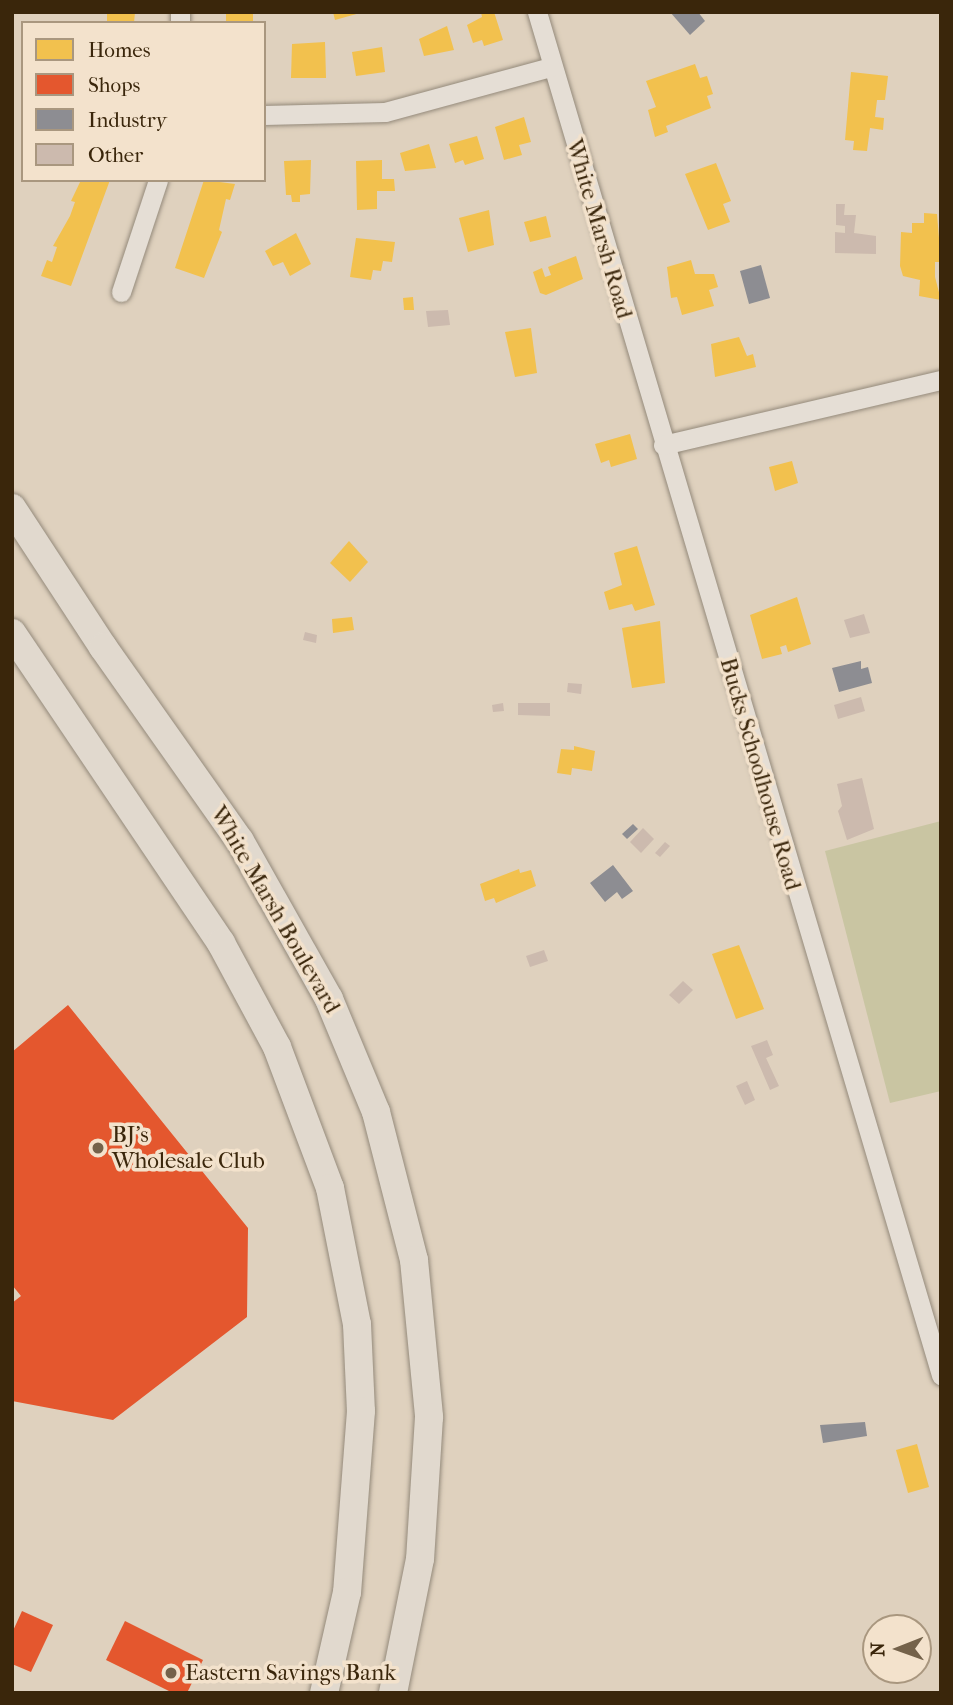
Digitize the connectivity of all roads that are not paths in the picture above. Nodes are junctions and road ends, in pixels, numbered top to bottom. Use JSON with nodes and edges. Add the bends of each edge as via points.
{"nodes":[{"id":1,"x":537,"y":12,"type":"edge"},
{"id":2,"x":551,"y":67,"type":"junction"},
{"id":3,"x":266,"y":115,"type":"edge"},
{"id":4,"x":157,"y":182,"type":"edge"},
{"id":5,"x":121,"y":292,"type":"dead end"},
{"id":6,"x":941,"y":380,"type":"edge"},
{"id":7,"x":663,"y":444,"type":"junction"},
{"id":8,"x":12,"y":508,"type":"edge"},
{"id":9,"x":12,"y":633,"type":"edge"},
{"id":10,"x":941,"y":1375,"type":"edge"},
{"id":11,"x":324,"y":1693,"type":"edge"},
{"id":12,"x":393,"y":1693,"type":"edge"}],
"edges":[{"from":1,"to":2,"type":"street","name":"White Marsh Road"},
{"from":2,"to":3,"type":"street","via":[[385,112]]},
{"from":2,"to":7,"type":"street","name":"White Marsh Road"},
{"from":4,"to":5,"type":"street"},
{"from":6,"to":7,"type":"street"},
{"from":7,"to":10,"type":"street","name":"Bucks Schoolhouse Road"},
{"from":8,"to":12,"type":"highway","name":"White Marsh Boulevard","via":[[240,841],[329,999],[376,1112],[414,1260],[429,1417],[422,1547]]},
{"from":9,"to":11,"type":"highway","via":[[220,943],[277,1047],[330,1188],[357,1324],[361,1411],[347,1592]]}]}
